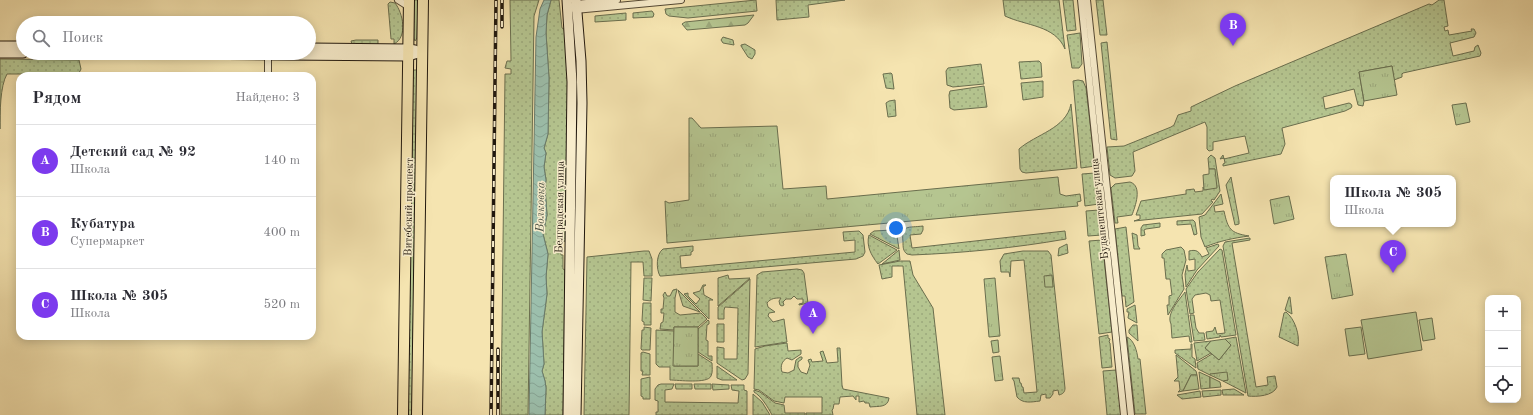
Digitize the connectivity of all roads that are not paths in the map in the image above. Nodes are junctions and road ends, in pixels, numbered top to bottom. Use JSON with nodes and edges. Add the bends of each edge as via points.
{"nodes":[{"id":1,"x":398,"y":0,"type":"edge"},
{"id":2,"x":423,"y":0,"type":"edge"},
{"id":3,"x":617,"y":0,"type":"edge"},
{"id":4,"x":681,"y":0,"type":"edge"},
{"id":5,"x":1081,"y":0,"type":"edge"},
{"id":6,"x":1087,"y":0,"type":"edge"},
{"id":7,"x":409,"y":4,"type":"edge"},
{"id":8,"x":567,"y":4,"type":"edge"},
{"id":9,"x":576,"y":5,"type":"edge"},
{"id":10,"x":0,"y":46,"type":"edge"},
{"id":11,"x":16,"y":46,"type":"edge"},
{"id":12,"x":316,"y":48,"type":"edge"},
{"id":13,"x":408,"y":52,"type":"junction"},
{"id":14,"x":422,"y":52,"type":"junction"},
{"id":15,"x":0,"y":53,"type":"edge"},
{"id":16,"x":16,"y":53,"type":"edge"},
{"id":17,"x":316,"y":53,"type":"edge"},
{"id":18,"x":268,"y":60,"type":"edge"},
{"id":19,"x":268,"y":72,"type":"edge"},
{"id":20,"x":403,"y":415,"type":"edge"},
{"id":21,"x":417,"y":415,"type":"edge"},
{"id":22,"x":568,"y":415,"type":"edge"},
{"id":23,"x":576,"y":415,"type":"edge"},
{"id":24,"x":1124,"y":415,"type":"edge"},
{"id":25,"x":1131,"y":415,"type":"edge"}],
"edges":[{"from":1,"to":7,"type":"street","name":"Витебский проспект"},
{"from":2,"to":14,"type":"main road","name":"Витебский проспект"},
{"from":3,"to":9,"type":"street"},
{"from":4,"to":9,"type":"street"},
{"from":5,"to":24,"type":"street","name":"Будапештская улица"},
{"from":6,"to":25,"type":"street","name":"Будапештская улица"},
{"from":7,"to":13,"type":"main road","name":"Витебский проспект"},
{"from":8,"to":9,"type":"street"},
{"from":8,"to":22,"type":"street","name":"Белградская улица","via":[[572,82]]},
{"from":9,"to":23,"type":"street","name":"Белградская улица","via":[[582,103]]},
{"from":10,"to":11,"type":"street"},
{"from":12,"to":13,"type":"street"},
{"from":13,"to":14,"type":"street"},
{"from":13,"to":17,"type":"street"},
{"from":13,"to":20,"type":"main road","name":"Витебский проспект"},
{"from":14,"to":21,"type":"main road","name":"Витебский проспект"},
{"from":15,"to":16,"type":"street"},
{"from":18,"to":19,"type":"street"}]}
